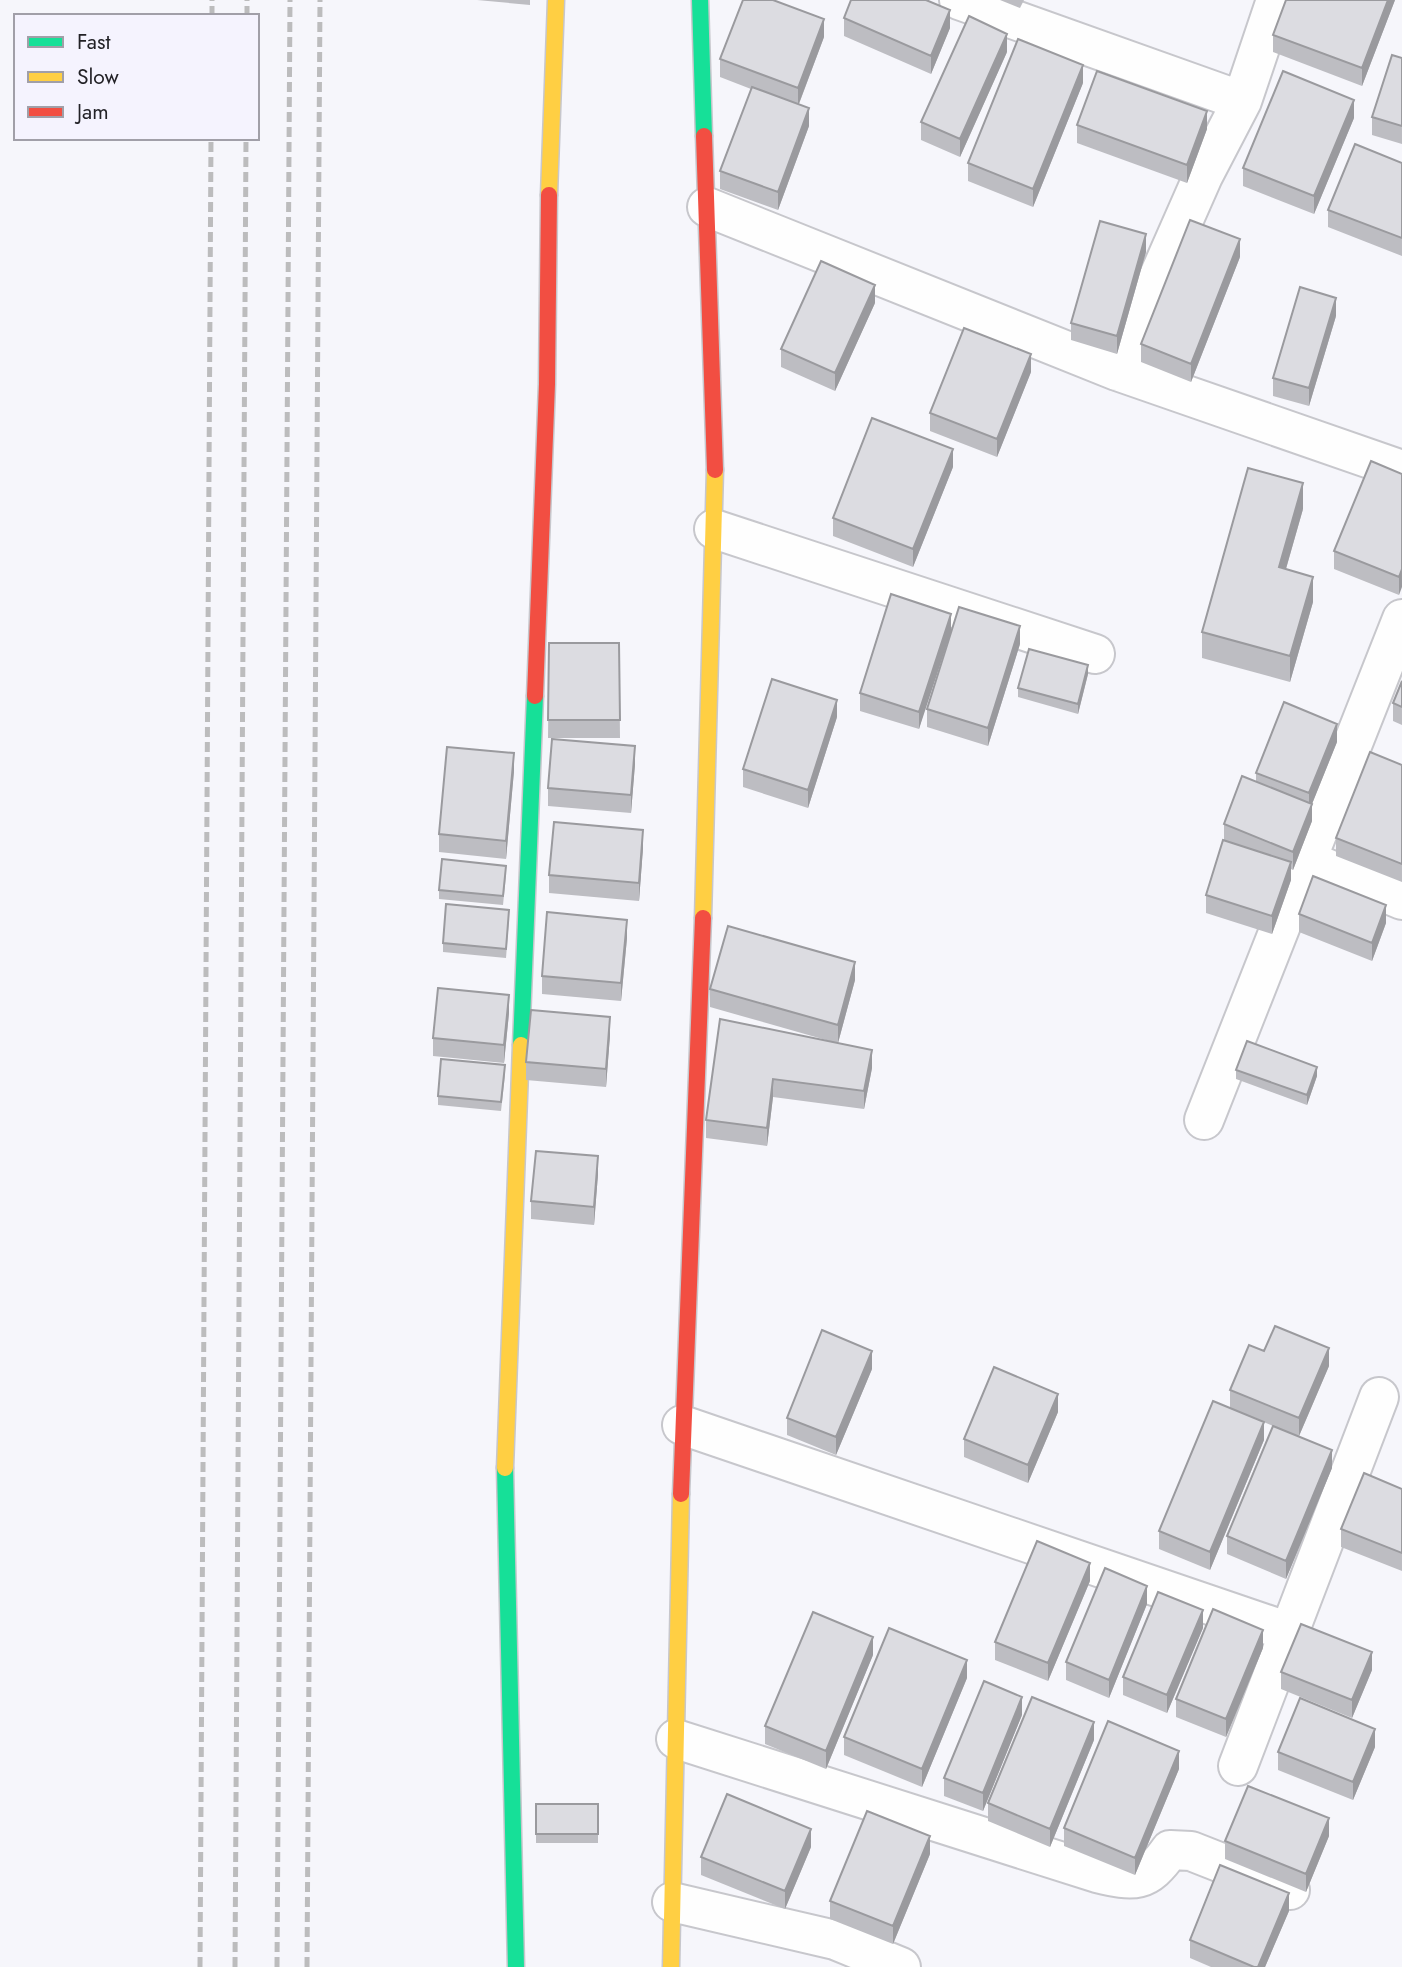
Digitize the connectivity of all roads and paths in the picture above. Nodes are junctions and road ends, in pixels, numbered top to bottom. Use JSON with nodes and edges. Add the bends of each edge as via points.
{"nodes":[{"id":1,"x":556,"y":0,"type":"edge"},
{"id":2,"x":700,"y":0,"type":"edge"},
{"id":3,"x":959,"y":0,"type":"edge"},
{"id":4,"x":1276,"y":0,"type":"edge"},
{"id":5,"x":1242,"y":101,"type":"junction"},
{"id":6,"x":707,"y":207,"type":"junction"},
{"id":7,"x":1117,"y":371,"type":"junction"},
{"id":8,"x":1402,"y":470,"type":"edge"},
{"id":9,"x":713,"y":529,"type":"junction"},
{"id":10,"x":1402,"y":619,"type":"edge"},
{"id":11,"x":1095,"y":654,"type":"dead end"},
{"id":12,"x":1307,"y":860,"type":"junction"},
{"id":13,"x":1402,"y":900,"type":"edge"},
{"id":14,"x":1204,"y":1120,"type":"dead end"},
{"id":15,"x":1379,"y":1397,"type":"dead end"},
{"id":16,"x":682,"y":1425,"type":"junction"},
{"id":17,"x":1289,"y":1632,"type":"junction"},
{"id":18,"x":676,"y":1739,"type":"junction"},
{"id":19,"x":1238,"y":1766,"type":"dead end"},
{"id":20,"x":1290,"y":1890,"type":"edge"},
{"id":21,"x":673,"y":1902,"type":"junction"},
{"id":22,"x":516,"y":1967,"type":"edge"},
{"id":23,"x":671,"y":1967,"type":"edge"},
{"id":24,"x":901,"y":1967,"type":"edge"}],
"edges":[{"from":1,"to":22,"type":"street","via":[[547,384],[504,1494]]},
{"from":2,"to":6,"type":"street"},
{"from":3,"to":5,"type":"street"},
{"from":4,"to":5,"type":"street"},
{"from":5,"to":7,"type":"street","via":[[1203,176]]},
{"from":6,"to":7,"type":"street"},
{"from":6,"to":9,"type":"street"},
{"from":7,"to":8,"type":"street"},
{"from":9,"to":11,"type":"street"},
{"from":9,"to":16,"type":"street","via":[[702,950]]},
{"from":10,"to":12,"type":"street"},
{"from":12,"to":13,"type":"street"},
{"from":12,"to":14,"type":"street"},
{"from":15,"to":17,"type":"street"},
{"from":16,"to":17,"type":"street"},
{"from":16,"to":18,"type":"street"},
{"from":17,"to":19,"type":"street"},
{"from":18,"to":20,"type":"street","via":[[1097,1873],[1128,1880],[1155,1871],[1170,1850],[1191,1851]]},
{"from":18,"to":21,"type":"street"},
{"from":21,"to":23,"type":"street"},
{"from":21,"to":24,"type":"street","via":[[835,1940]]}]}
